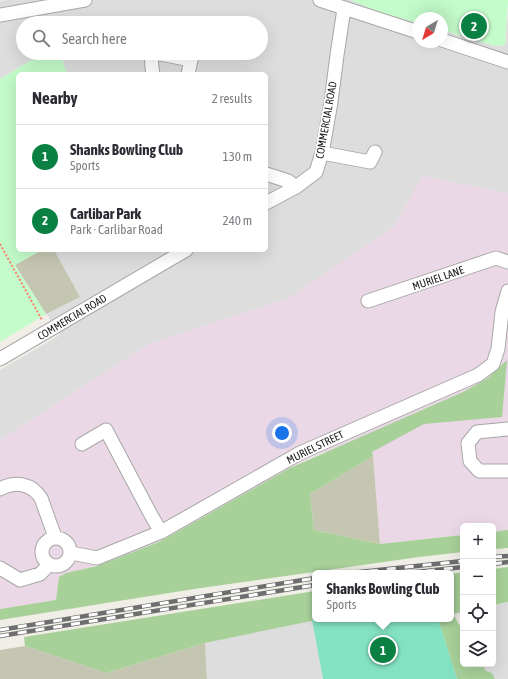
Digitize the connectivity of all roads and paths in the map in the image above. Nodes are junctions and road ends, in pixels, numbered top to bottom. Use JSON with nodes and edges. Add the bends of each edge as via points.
{"nodes":[{"id":1,"x":85,"y":0,"type":"edge"},
{"id":2,"x":320,"y":0,"type":"edge"},
{"id":3,"x":344,"y":9,"type":"junction"},
{"id":4,"x":0,"y":15,"type":"edge"},
{"id":5,"x":412,"y":30,"type":"edge"},
{"id":6,"x":448,"y":42,"type":"edge"},
{"id":7,"x":152,"y":60,"type":"edge"},
{"id":8,"x":191,"y":60,"type":"edge"},
{"id":9,"x":508,"y":62,"type":"edge"},
{"id":10,"x":153,"y":72,"type":"edge"},
{"id":11,"x":188,"y":72,"type":"edge"},
{"id":12,"x":375,"y":152,"type":"dead end"},
{"id":13,"x":322,"y":153,"type":"junction"},
{"id":14,"x":268,"y":175,"type":"edge"},
{"id":15,"x":296,"y":187,"type":"junction"},
{"id":16,"x":268,"y":202,"type":"edge"},
{"id":17,"x":0,"y":244,"type":"edge"},
{"id":18,"x":183,"y":252,"type":"edge"},
{"id":19,"x":508,"y":262,"type":"edge"},
{"id":20,"x":508,"y":291,"type":"edge"},
{"id":21,"x":368,"y":301,"type":"dead end"},
{"id":22,"x":48,"y":331,"type":"junction"},
{"id":23,"x":0,"y":359,"type":"edge"},
{"id":24,"x":508,"y":429,"type":"edge"},
{"id":25,"x":82,"y":444,"type":"dead end"},
{"id":26,"x":508,"y":471,"type":"edge"},
{"id":27,"x":0,"y":489,"type":"edge"},
{"id":28,"x":161,"y":532,"type":"junction"},
{"id":29,"x":56,"y":537,"type":"junction"},
{"id":30,"x":71,"y":554,"type":"junction"},
{"id":31,"x":49,"y":565,"type":"junction"},
{"id":32,"x":0,"y":568,"type":"edge"}],
"edges":[{"from":1,"to":4,"type":"street"},
{"from":2,"to":3,"type":"street"},
{"from":3,"to":5,"type":"street"},
{"from":3,"to":13,"type":"street","name":"COMMERCIAL ROAD"},
{"from":6,"to":9,"type":"street"},
{"from":7,"to":10,"type":"street"},
{"from":8,"to":11,"type":"street"},
{"from":12,"to":13,"type":"street","via":[[370,162]]},
{"from":13,"to":15,"type":"street","name":"COMMERCIAL ROAD","via":[[316,172]]},
{"from":14,"to":15,"type":"street","via":[[288,181]]},
{"from":15,"to":16,"type":"street","name":"COMMERCIAL ROAD"},
{"from":17,"to":22,"type":"path"},
{"from":18,"to":22,"type":"street","name":"COMMERCIAL ROAD"},
{"from":19,"to":21,"type":"street","name":"MURIEL LANE","via":[[496,258]]},
{"from":20,"to":28,"type":"street","name":"MURIEL STREET","via":[[493,364],[478,375],[300,453]]},
{"from":22,"to":23,"type":"street","name":"COMMERCIAL ROAD"},
{"from":24,"to":26,"type":"street","via":[[477,432],[468,443],[470,461],[479,471]]},
{"from":25,"to":28,"type":"street","via":[[106,430]]},
{"from":27,"to":29,"type":"street","via":[[17,483],[38,492]]},
{"from":28,"to":30,"type":"street","name":"MURIEL STREET","via":[[97,558]]},
{"from":29,"to":30,"type":"street","via":[[67,542]]},
{"from":29,"to":31,"type":"street","via":[[43,545],[44,559]]},
{"from":30,"to":31,"type":"street","via":[[63,565]]},
{"from":31,"to":32,"type":"street","via":[[40,574],[20,580]]}]}
